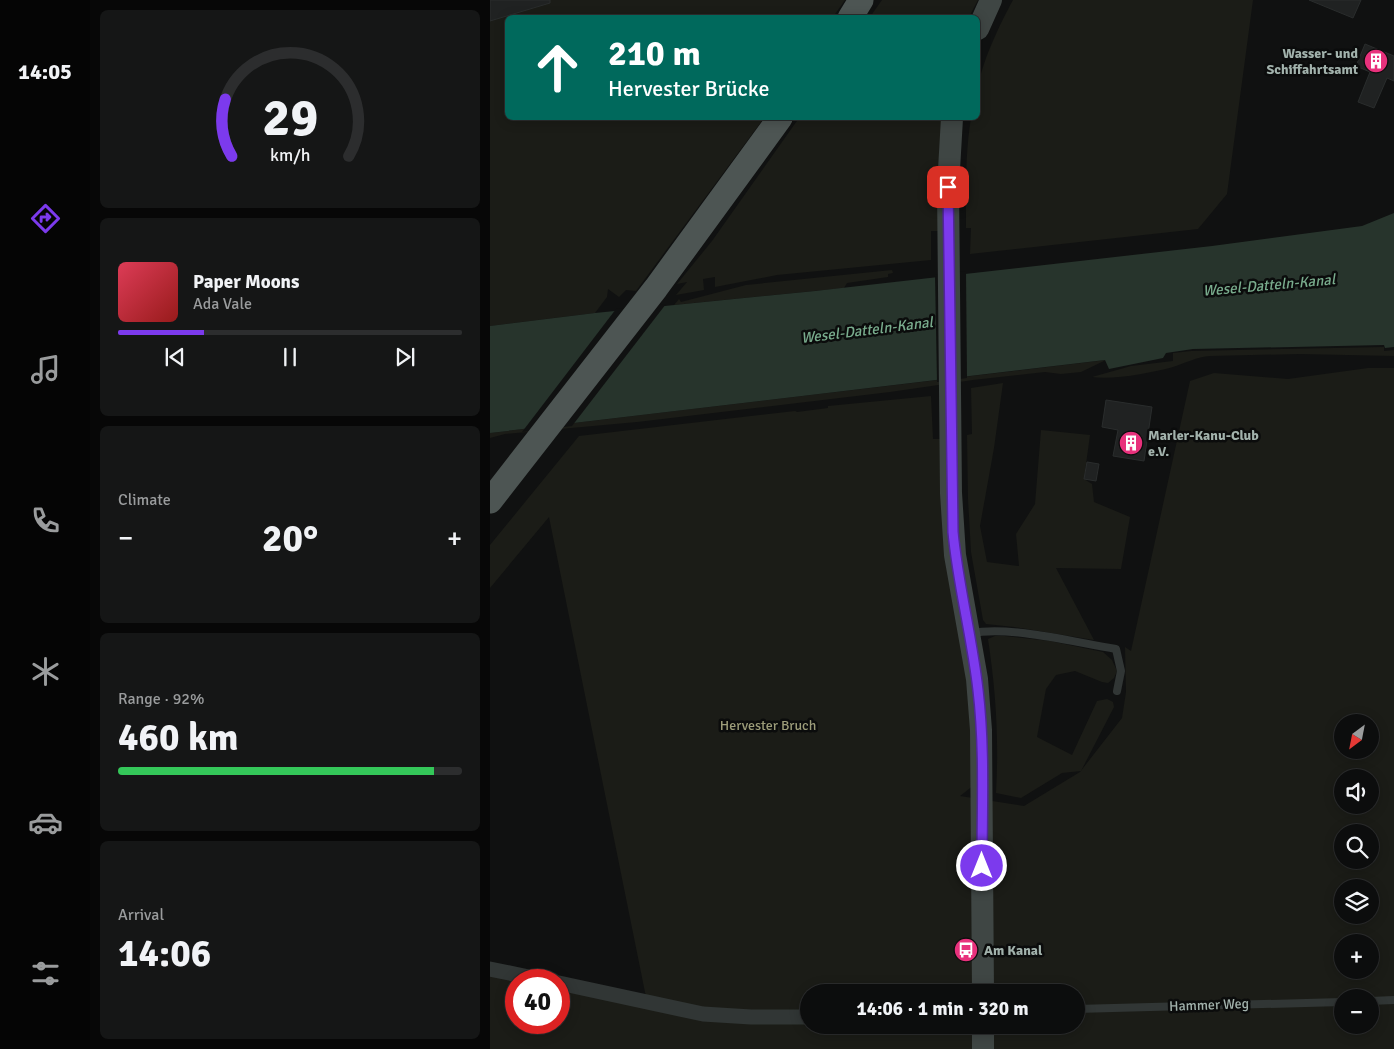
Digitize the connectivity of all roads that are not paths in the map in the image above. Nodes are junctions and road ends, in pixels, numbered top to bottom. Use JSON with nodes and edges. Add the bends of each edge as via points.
{"nodes":[{"id":1,"x":861,"y":0,"type":"edge"},
{"id":2,"x":991,"y":0,"type":"edge"},
{"id":3,"x":852,"y":15,"type":"edge"},
{"id":4,"x":980,"y":25,"type":"edge"},
{"id":5,"x":779,"y":120,"type":"edge"},
{"id":6,"x":952,"y":120,"type":"edge"},
{"id":7,"x":490,"y":501,"type":"edge"},
{"id":8,"x":969,"y":634,"type":"junction"},
{"id":9,"x":1117,"y":691,"type":"dead end"},
{"id":10,"x":490,"y":968,"type":"edge"},
{"id":11,"x":505,"y":971,"type":"edge"},
{"id":12,"x":983,"y":984,"type":"edge"},
{"id":13,"x":570,"y":985,"type":"edge"},
{"id":14,"x":1394,"y":1000,"type":"edge"},
{"id":15,"x":1379,"y":1001,"type":"edge"},
{"id":16,"x":1334,"y":1002,"type":"edge"},
{"id":17,"x":1085,"y":1009,"type":"edge"},
{"id":18,"x":800,"y":1017,"type":"edge"},
{"id":19,"x":983,"y":1034,"type":"edge"},
{"id":20,"x":983,"y":1049,"type":"edge"}],
"edges":[{"from":1,"to":3,"type":"main road"},
{"from":2,"to":4,"type":"street"},
{"from":5,"to":7,"type":"main road","via":[[656,288]]},
{"from":6,"to":8,"type":"street","via":[[948,178],[953,532]]},
{"from":8,"to":9,"type":"lane","via":[[1008,631],[1116,649],[1121,671]]},
{"from":8,"to":12,"type":"street","via":[[982,745]]},
{"from":10,"to":11,"type":"street"},
{"from":13,"to":18,"type":"street","via":[[703,1014]]},
{"from":14,"to":15,"type":"lane"},
{"from":16,"to":17,"type":"lane","name":"Hammer Weg"},
{"from":19,"to":20,"type":"street"}]}
